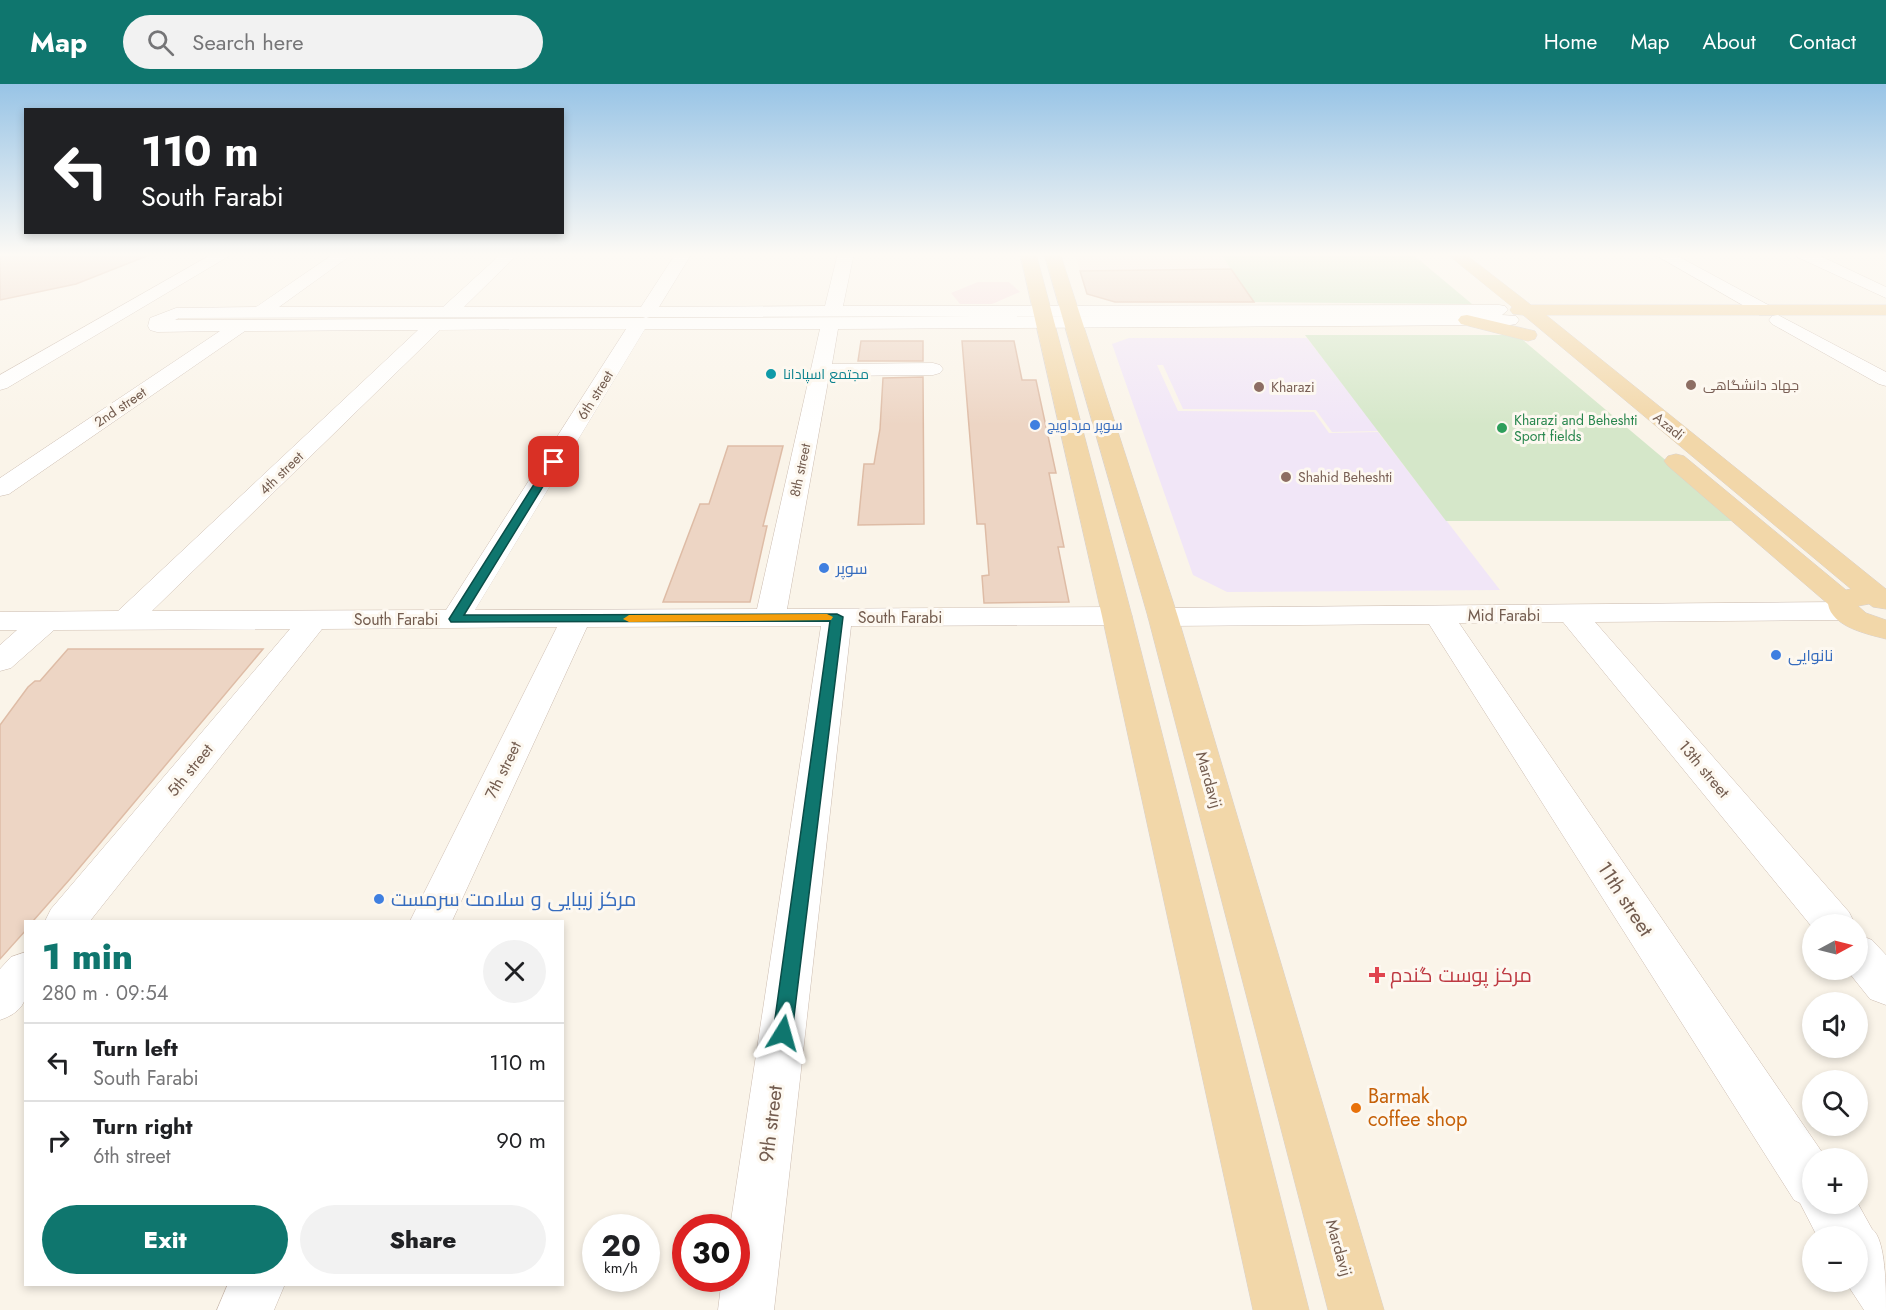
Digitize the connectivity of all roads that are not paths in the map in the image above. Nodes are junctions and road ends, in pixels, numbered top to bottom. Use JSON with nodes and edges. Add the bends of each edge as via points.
{"nodes":[{"id":1,"x":127,"y":310,"type":"edge"},
{"id":2,"x":263,"y":310,"type":"edge"},
{"id":3,"x":450,"y":310,"type":"edge"},
{"id":4,"x":648,"y":310,"type":"edge"},
{"id":5,"x":834,"y":310,"type":"edge"},
{"id":6,"x":1054,"y":310,"type":"edge"},
{"id":7,"x":1056,"y":310,"type":"edge"},
{"id":8,"x":1470,"y":310,"type":"edge"},
{"id":9,"x":1511,"y":310,"type":"edge"},
{"id":10,"x":1517,"y":310,"type":"edge"},
{"id":11,"x":1526,"y":310,"type":"edge"},
{"id":12,"x":1563,"y":310,"type":"edge"},
{"id":13,"x":1571,"y":310,"type":"edge"},
{"id":14,"x":1762,"y":310,"type":"edge"},
{"id":15,"x":1882,"y":310,"type":"edge"},
{"id":16,"x":1463,"y":315,"type":"junction"},
{"id":17,"x":1772,"y":316,"type":"junction"},
{"id":18,"x":1057,"y":317,"type":"junction"},
{"id":19,"x":1524,"y":317,"type":"junction"},
{"id":20,"x":832,"y":318,"type":"junction"},
{"id":21,"x":441,"y":319,"type":"junction"},
{"id":22,"x":643,"y":319,"type":"junction"},
{"id":23,"x":249,"y":320,"type":"junction"},
{"id":24,"x":1886,"y":320,"type":"edge"},
{"id":25,"x":933,"y":369,"type":"dead end"},
{"id":26,"x":821,"y":370,"type":"junction"},
{"id":27,"x":1886,"y":380,"type":"edge"},
{"id":28,"x":0,"y":384,"type":"edge"},
{"id":29,"x":0,"y":489,"type":"edge"},
{"id":30,"x":1438,"y":615,"type":"junction"},
{"id":31,"x":1573,"y":615,"type":"junction"},
{"id":32,"x":1117,"y":616,"type":"junction"},
{"id":33,"x":1871,"y":616,"type":"edge"},
{"id":34,"x":837,"y":617,"type":"junction"},
{"id":35,"x":1163,"y":617,"type":"junction"},
{"id":36,"x":770,"y":618,"type":"junction"},
{"id":37,"x":455,"y":619,"type":"junction"},
{"id":38,"x":576,"y":619,"type":"junction"},
{"id":39,"x":47,"y":620,"type":"junction"},
{"id":40,"x":126,"y":620,"type":"junction"},
{"id":41,"x":314,"y":620,"type":"junction"},
{"id":42,"x":0,"y":621,"type":"edge"},
{"id":43,"x":0,"y":661,"type":"edge"},
{"id":44,"x":1826,"y":914,"type":"edge"},
{"id":45,"x":67,"y":920,"type":"edge"},
{"id":46,"x":431,"y":920,"type":"edge"},
{"id":47,"x":1868,"y":965,"type":"edge"},
{"id":48,"x":24,"y":972,"type":"edge"},
{"id":49,"x":1886,"y":986,"type":"edge"},
{"id":50,"x":0,"y":1001,"type":"edge"},
{"id":51,"x":1802,"y":1167,"type":"edge"},
{"id":52,"x":1868,"y":1267,"type":"edge"},
{"id":53,"x":256,"y":1286,"type":"edge"},
{"id":54,"x":1886,"y":1294,"type":"edge"},
{"id":55,"x":245,"y":1310,"type":"edge"},
{"id":56,"x":746,"y":1310,"type":"edge"},
{"id":57,"x":1281,"y":1310,"type":"edge"},
{"id":58,"x":1356,"y":1310,"type":"edge"}],
"edges":[{"from":1,"to":28,"type":"street"},
{"from":2,"to":23,"type":"street","name":"2nd street"},
{"from":3,"to":21,"type":"street","name":"4th street"},
{"from":4,"to":22,"type":"street"},
{"from":5,"to":20,"type":"street"},
{"from":6,"to":18,"type":"main road","name":"Mardavij"},
{"from":7,"to":18,"type":"main road","name":"Mardavij"},
{"from":8,"to":16,"type":"main road"},
{"from":9,"to":19,"type":"main road","name":"Azadi"},
{"from":10,"to":19,"type":"main road","name":"Azadi"},
{"from":11,"to":19,"type":"main road"},
{"from":12,"to":19,"type":"main road"},
{"from":13,"to":17,"type":"main road"},
{"from":14,"to":17,"type":"street"},
{"from":15,"to":17,"type":"main road"},
{"from":16,"to":18,"type":"street"},
{"from":16,"to":19,"type":"main road"},
{"from":16,"to":19,"type":"street"},
{"from":17,"to":19,"type":"main road","via":[[1598,320]]},
{"from":17,"to":24,"type":"main road"},
{"from":17,"to":27,"type":"street"},
{"from":18,"to":20,"type":"street"},
{"from":18,"to":32,"type":"main road","name":"Mardavij"},
{"from":18,"to":35,"type":"main road","name":"Mardavij"},
{"from":19,"to":33,"type":"main road","name":"Azadi"},
{"from":19,"to":33,"type":"main road","name":"Azadi"},
{"from":20,"to":22,"type":"street"},
{"from":20,"to":26,"type":"street","name":"8th street"},
{"from":21,"to":22,"type":"street"},
{"from":21,"to":23,"type":"street"},
{"from":21,"to":40,"type":"street","name":"4th street"},
{"from":22,"to":37,"type":"street","name":"6th street"},
{"from":23,"to":23,"type":"street","via":[[176,313],[157,322],[158,326]]},
{"from":23,"to":29,"type":"street","name":"2nd street"},
{"from":25,"to":26,"type":"street"},
{"from":26,"to":36,"type":"street","name":"8th street"},
{"from":30,"to":31,"type":"street","name":"Mid Farabi"},
{"from":30,"to":35,"type":"street","name":"Mid Farabi"},
{"from":30,"to":51,"type":"street","name":"11th street"},
{"from":31,"to":33,"type":"street","name":"Mid Farabi"},
{"from":31,"to":44,"type":"street","name":"13th street"},
{"from":32,"to":34,"type":"street","name":"South Farabi"},
{"from":32,"to":57,"type":"main road","name":"Mardavij"},
{"from":34,"to":36,"type":"street","name":"South Farabi"},
{"from":34,"to":56,"type":"street","name":"9th street"},
{"from":35,"to":58,"type":"main road","name":"Mardavij"},
{"from":36,"to":38,"type":"street","name":"South Farabi"},
{"from":37,"to":38,"type":"street","name":"South Farabi"},
{"from":37,"to":41,"type":"street","name":"South Farabi"},
{"from":38,"to":46,"type":"street","name":"7th street"},
{"from":39,"to":40,"type":"street","name":"South Farabi"},
{"from":39,"to":42,"type":"street","name":"South Farabi"},
{"from":39,"to":43,"type":"street"},
{"from":40,"to":41,"type":"street","name":"South Farabi"},
{"from":41,"to":45,"type":"street","name":"5th street"},
{"from":47,"to":49,"type":"street"},
{"from":48,"to":50,"type":"street"},
{"from":52,"to":54,"type":"street"},
{"from":53,"to":55,"type":"street"}]}
